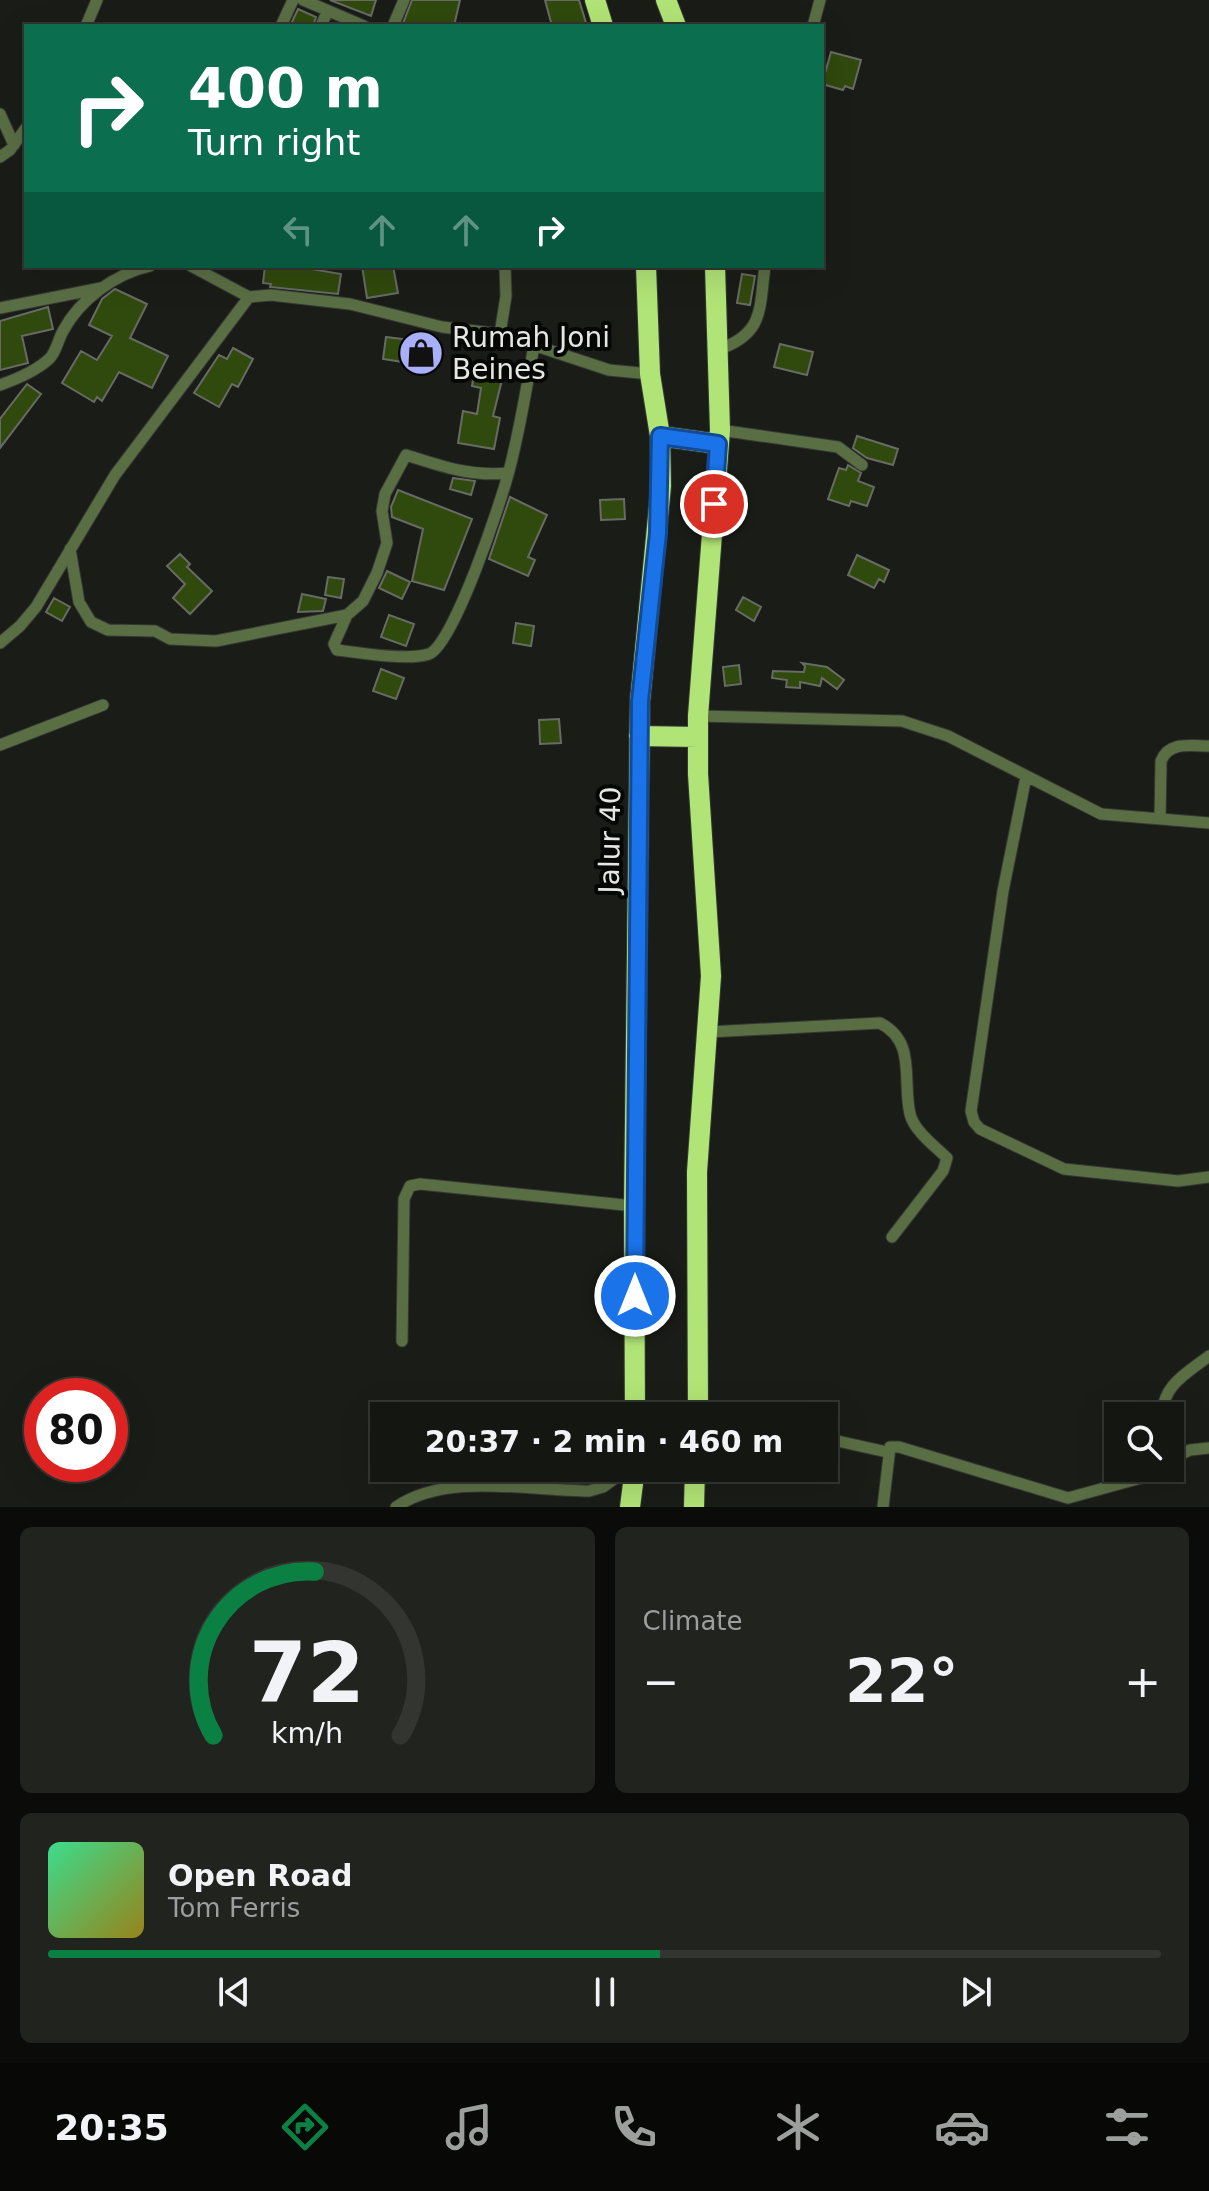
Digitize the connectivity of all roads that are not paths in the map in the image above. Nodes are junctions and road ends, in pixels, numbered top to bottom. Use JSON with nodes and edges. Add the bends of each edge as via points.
{"nodes":[{"id":1,"x":97,"y":0,"type":"edge"},
{"id":2,"x":293,"y":0,"type":"edge"},
{"id":3,"x":303,"y":0,"type":"edge"},
{"id":4,"x":404,"y":0,"type":"edge"},
{"id":5,"x":595,"y":0,"type":"edge"},
{"id":6,"x":666,"y":0,"type":"edge"},
{"id":7,"x":820,"y":0,"type":"edge"},
{"id":8,"x":327,"y":12,"type":"junction"},
{"id":9,"x":87,"y":24,"type":"edge"},
{"id":10,"x":282,"y":24,"type":"edge"},
{"id":11,"x":322,"y":24,"type":"edge"},
{"id":12,"x":359,"y":24,"type":"edge"},
{"id":13,"x":394,"y":24,"type":"edge"},
{"id":14,"x":602,"y":24,"type":"edge"},
{"id":15,"x":675,"y":24,"type":"edge"},
{"id":16,"x":814,"y":24,"type":"edge"},
{"id":17,"x":0,"y":114,"type":"edge"},
{"id":18,"x":24,"y":131,"type":"edge"},
{"id":19,"x":14,"y":145,"type":"junction"},
{"id":20,"x":0,"y":157,"type":"edge"},
{"id":21,"x":140,"y":268,"type":"edge"},
{"id":22,"x":195,"y":268,"type":"edge"},
{"id":23,"x":505,"y":268,"type":"edge"},
{"id":24,"x":646,"y":268,"type":"edge"},
{"id":25,"x":715,"y":268,"type":"edge"},
{"id":26,"x":765,"y":268,"type":"edge"},
{"id":27,"x":101,"y":288,"type":"junction"},
{"id":28,"x":249,"y":297,"type":"junction"},
{"id":29,"x":0,"y":308,"type":"edge"},
{"id":30,"x":500,"y":334,"type":"junction"},
{"id":31,"x":534,"y":345,"type":"junction"},
{"id":32,"x":717,"y":350,"type":"junction"},
{"id":33,"x":650,"y":374,"type":"junction"},
{"id":34,"x":3,"y":384,"type":"edge"},
{"id":35,"x":0,"y":394,"type":"edge"},
{"id":36,"x":660,"y":436,"type":"junction"},
{"id":37,"x":719,"y":437,"type":"junction"},
{"id":38,"x":862,"y":465,"type":"dead end"},
{"id":39,"x":508,"y":473,"type":"junction"},
{"id":40,"x":70,"y":549,"type":"junction"},
{"id":41,"x":347,"y":615,"type":"junction"},
{"id":42,"x":0,"y":643,"type":"edge"},
{"id":43,"x":103,"y":705,"type":"dead end"},
{"id":44,"x":698,"y":716,"type":"junction"},
{"id":45,"x":639,"y":736,"type":"junction"},
{"id":46,"x":698,"y":737,"type":"junction"},
{"id":47,"x":0,"y":745,"type":"edge"},
{"id":48,"x":1209,"y":746,"type":"edge"},
{"id":49,"x":1026,"y":777,"type":"junction"},
{"id":50,"x":1160,"y":818,"type":"junction"},
{"id":51,"x":1209,"y":823,"type":"edge"},
{"id":52,"x":709,"y":1032,"type":"junction"},
{"id":53,"x":1209,"y":1177,"type":"edge"},
{"id":54,"x":634,"y":1206,"type":"junction"},
{"id":55,"x":892,"y":1237,"type":"dead end"},
{"id":56,"x":402,"y":1341,"type":"dead end"},
{"id":57,"x":1209,"y":1356,"type":"edge"},
{"id":58,"x":635,"y":1402,"type":"edge"},
{"id":59,"x":698,"y":1402,"type":"edge"},
{"id":60,"x":1162,"y":1402,"type":"edge"},
{"id":61,"x":838,"y":1441,"type":"edge"},
{"id":62,"x":1209,"y":1448,"type":"edge"},
{"id":63,"x":887,"y":1452,"type":"junction"},
{"id":64,"x":1184,"y":1453,"type":"edge"},
{"id":65,"x":610,"y":1482,"type":"edge"},
{"id":66,"x":633,"y":1482,"type":"edge"},
{"id":67,"x":695,"y":1482,"type":"edge"},
{"id":68,"x":1126,"y":1482,"type":"edge"},
{"id":69,"x":396,"y":1507,"type":"edge"},
{"id":70,"x":630,"y":1507,"type":"edge"},
{"id":71,"x":694,"y":1507,"type":"edge"},
{"id":72,"x":883,"y":1507,"type":"edge"}],
"edges":[{"from":1,"to":9,"type":"street"},
{"from":2,"to":10,"type":"street"},
{"from":3,"to":8,"type":"street"},
{"from":4,"to":13,"type":"street"},
{"from":5,"to":14,"type":"highway"},
{"from":6,"to":15,"type":"highway"},
{"from":7,"to":16,"type":"street"},
{"from":8,"to":11,"type":"street"},
{"from":8,"to":12,"type":"street"},
{"from":17,"to":19,"type":"street"},
{"from":18,"to":19,"type":"street"},
{"from":19,"to":20,"type":"street"},
{"from":21,"to":27,"type":"street"},
{"from":22,"to":28,"type":"street"},
{"from":23,"to":30,"type":"street"},
{"from":24,"to":33,"type":"highway","name":"Jalur 40"},
{"from":25,"to":32,"type":"highway"},
{"from":26,"to":32,"type":"street","via":[[755,325],[745,338]]},
{"from":27,"to":29,"type":"street"},
{"from":27,"to":34,"type":"street","via":[[64,328],[51,358]]},
{"from":28,"to":30,"type":"street","via":[[350,304],[442,327]]},
{"from":28,"to":40,"type":"street","via":[[115,475]]},
{"from":30,"to":31,"type":"street"},
{"from":31,"to":33,"type":"street","via":[[609,370]]},
{"from":31,"to":39,"type":"street"},
{"from":32,"to":37,"type":"highway"},
{"from":33,"to":36,"type":"highway","name":"Jalur 40"},
{"from":34,"to":35,"type":"street"},
{"from":36,"to":37,"type":"highway"},
{"from":36,"to":45,"type":"highway","name":"Jalur 40","via":[[658,533]]},
{"from":37,"to":38,"type":"street","via":[[838,447]]},
{"from":37,"to":44,"type":"highway"},
{"from":39,"to":41,"type":"street","via":[[445,469],[406,455],[385,494],[387,543],[377,573],[363,601]]},
{"from":39,"to":41,"type":"street","via":[[450,629],[432,653],[416,657],[337,650],[334,644]]},
{"from":40,"to":41,"type":"street","via":[[79,602],[91,622],[108,630],[216,641]]},
{"from":40,"to":42,"type":"street","via":[[36,607]]},
{"from":43,"to":47,"type":"street"},
{"from":44,"to":46,"type":"highway"},
{"from":44,"to":49,"type":"street","via":[[902,721],[948,736]]},
{"from":45,"to":46,"type":"highway"},
{"from":45,"to":54,"type":"highway","name":"Jalur 40"},
{"from":46,"to":52,"type":"highway","via":[[711,976]]},
{"from":48,"to":50,"type":"street","via":[[1175,746],[1164,753]]},
{"from":49,"to":50,"type":"street","via":[[1101,814]]},
{"from":49,"to":53,"type":"street","via":[[1003,891],[971,1111],[974,1122],[1064,1169],[1178,1181]]},
{"from":50,"to":51,"type":"street"},
{"from":52,"to":55,"type":"street","via":[[880,1023],[892,1029],[905,1049],[911,1117],[947,1158],[943,1171]]},
{"from":52,"to":59,"type":"highway","via":[[697,1172]]},
{"from":54,"to":56,"type":"street","via":[[410,1186],[404,1199]]},
{"from":54,"to":58,"type":"highway","name":"Jalur 40"},
{"from":57,"to":60,"type":"street","via":[[1169,1389]]},
{"from":61,"to":63,"type":"street"},
{"from":62,"to":64,"type":"street"},
{"from":63,"to":68,"type":"street","via":[[899,1447],[1068,1498]]},
{"from":63,"to":72,"type":"street"},
{"from":65,"to":69,"type":"street","via":[[589,1491],[460,1486],[436,1489]]},
{"from":66,"to":70,"type":"highway"},
{"from":67,"to":71,"type":"highway"}]}
